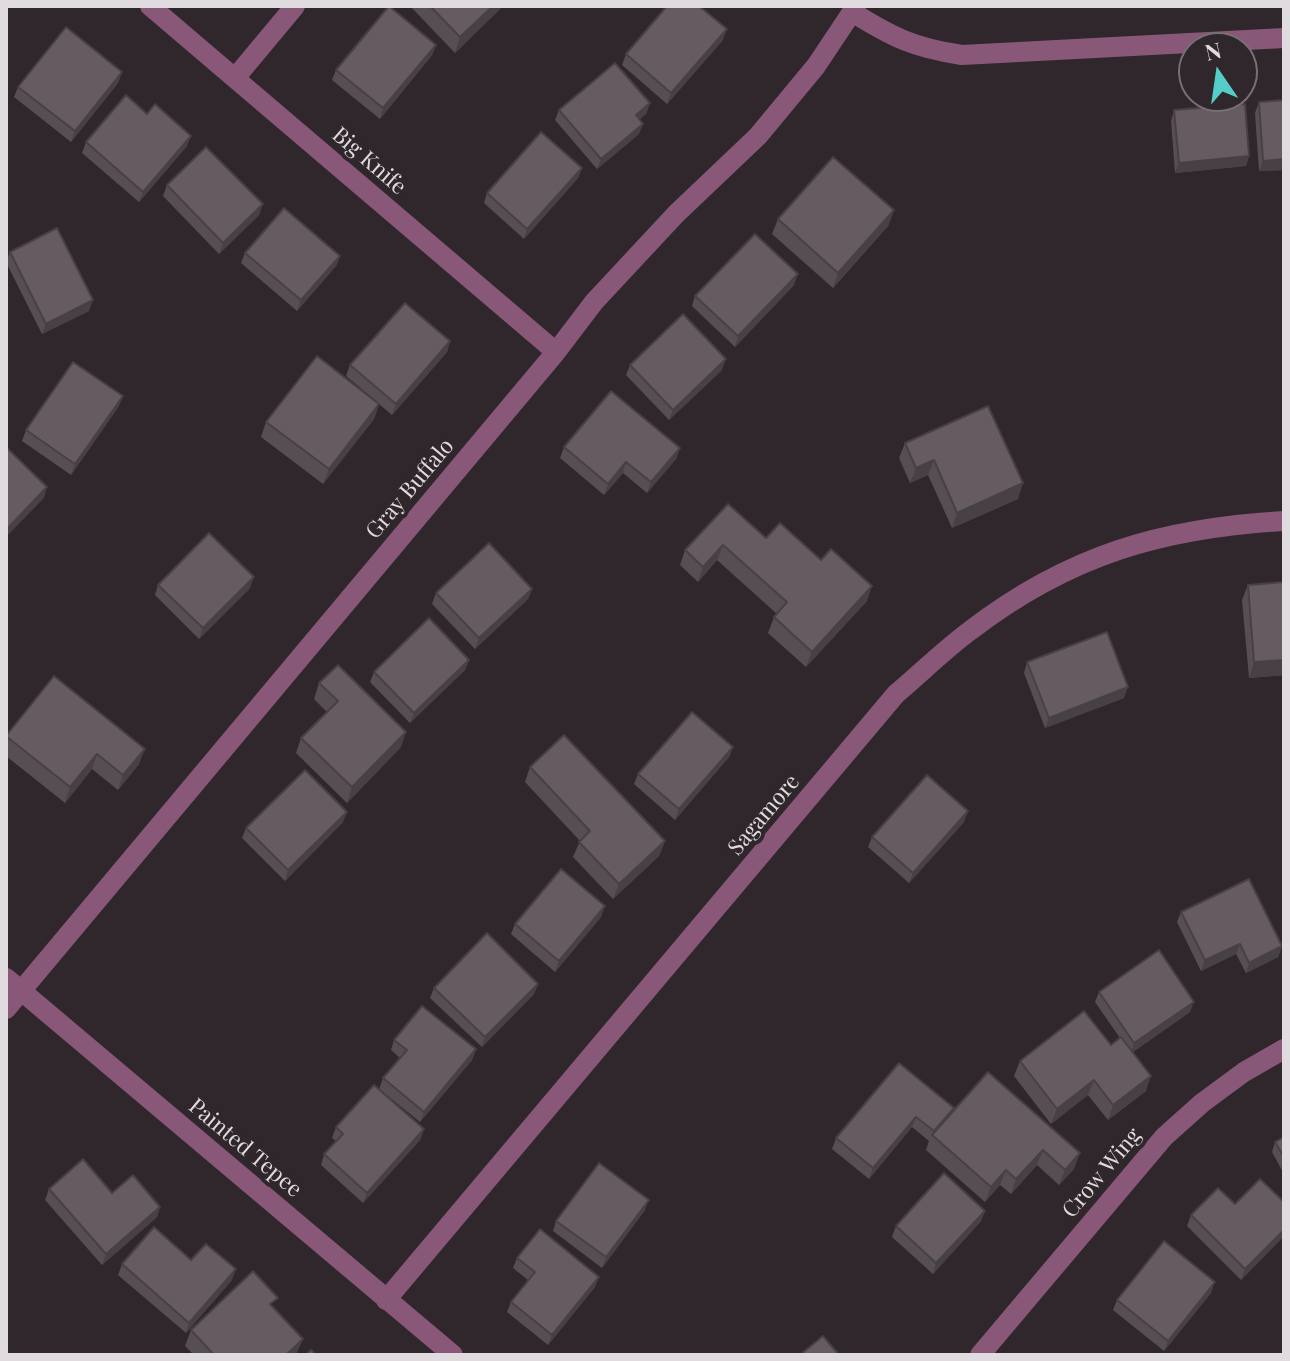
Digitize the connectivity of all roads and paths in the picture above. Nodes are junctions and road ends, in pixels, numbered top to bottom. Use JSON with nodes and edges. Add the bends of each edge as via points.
{"nodes":[{"id":1,"x":150,"y":6,"type":"edge"},
{"id":2,"x":295,"y":6,"type":"edge"},
{"id":3,"x":854,"y":9,"type":"edge"},
{"id":4,"x":1284,"y":38,"type":"edge"},
{"id":5,"x":235,"y":78,"type":"junction"},
{"id":6,"x":556,"y":352,"type":"junction"},
{"id":7,"x":1284,"y":521,"type":"edge"},
{"id":8,"x":14,"y":984,"type":"edge"},
{"id":9,"x":6,"y":1009,"type":"edge"},
{"id":10,"x":1284,"y":1049,"type":"edge"},
{"id":11,"x":386,"y":1300,"type":"junction"},
{"id":12,"x":453,"y":1355,"type":"edge"},
{"id":13,"x":980,"y":1355,"type":"edge"}],
"edges":[{"from":1,"to":5,"type":"street","name":"Big Knife"},
{"from":2,"to":5,"type":"street"},
{"from":3,"to":4,"type":"street","via":[[895,38],[962,55]]},
{"from":3,"to":6,"type":"street","name":"Gray Buffalo","via":[[816,66],[758,136],[594,302]]},
{"from":5,"to":6,"type":"street","name":"Big Knife"},
{"from":6,"to":8,"type":"street","name":"Gray Buffalo"},
{"from":7,"to":11,"type":"street","name":"Sagamore","via":[[1199,529],[1100,555],[1010,602],[896,694]]},
{"from":8,"to":9,"type":"street","name":"Gray Buffalo"},
{"from":8,"to":11,"type":"street","name":"Painted Tepee"},
{"from":10,"to":13,"type":"street","name":"Crow Wing","via":[[1244,1072],[1164,1137]]},
{"from":11,"to":12,"type":"street","name":"Painted Tepee"}]}
